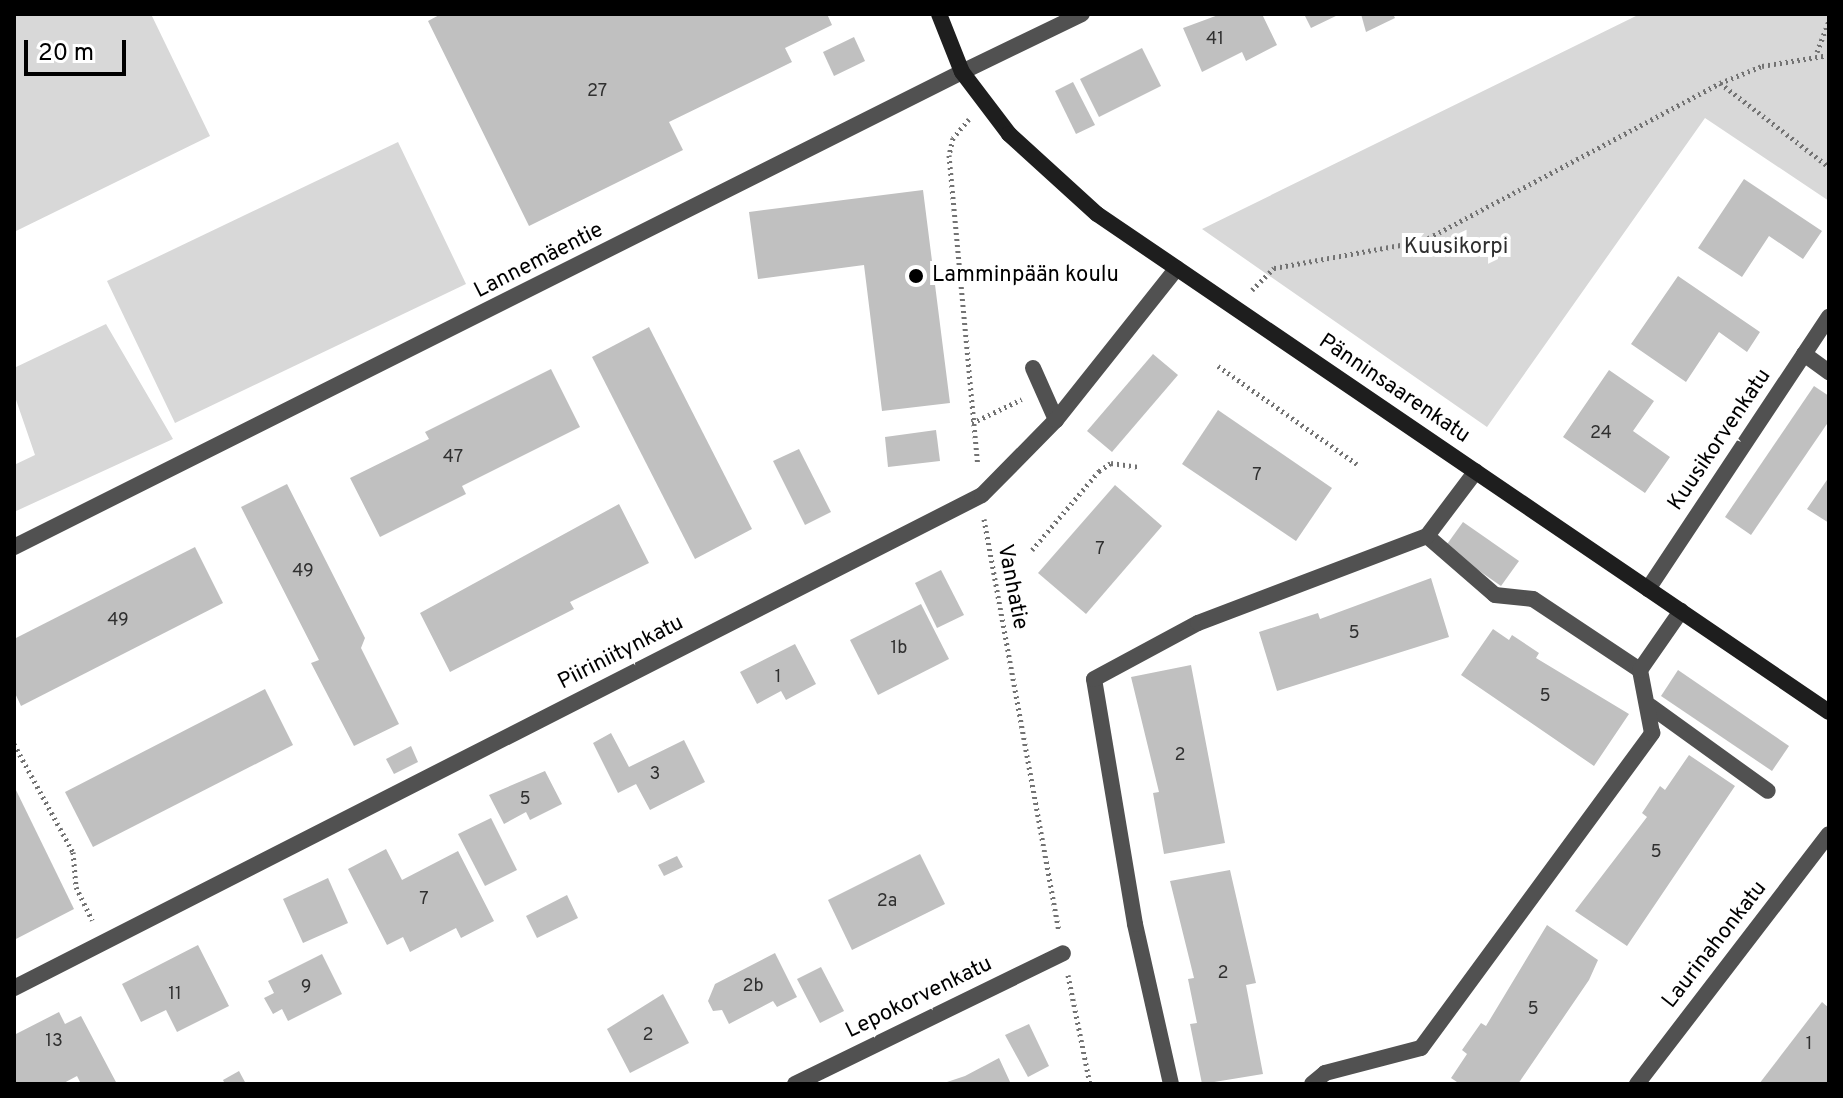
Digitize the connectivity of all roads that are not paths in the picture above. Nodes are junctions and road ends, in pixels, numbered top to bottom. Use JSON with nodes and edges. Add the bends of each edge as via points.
{"nodes":[{"id":1,"x":939,"y":14,"type":"edge"},
{"id":2,"x":1082,"y":14,"type":"edge"},
{"id":3,"x":962,"y":72,"type":"junction"},
{"id":4,"x":1177,"y":268,"type":"junction"},
{"id":5,"x":1829,"y":317,"type":"edge"},
{"id":6,"x":1804,"y":354,"type":"junction"},
{"id":7,"x":1033,"y":368,"type":"dead end"},
{"id":8,"x":1829,"y":372,"type":"edge"},
{"id":9,"x":1056,"y":420,"type":"junction"},
{"id":10,"x":1476,"y":471,"type":"junction"},
{"id":11,"x":1427,"y":536,"type":"junction"},
{"id":12,"x":14,"y":547,"type":"edge"},
{"id":13,"x":1648,"y":589,"type":"junction"},
{"id":14,"x":1681,"y":611,"type":"junction"},
{"id":15,"x":1640,"y":670,"type":"junction"},
{"id":16,"x":1650,"y":706,"type":"junction"},
{"id":17,"x":1829,"y":712,"type":"edge"},
{"id":18,"x":1768,"y":791,"type":"dead end"},
{"id":19,"x":1829,"y":834,"type":"edge"},
{"id":20,"x":1063,"y":953,"type":"road end"},
{"id":21,"x":14,"y":988,"type":"edge"},
{"id":22,"x":795,"y":1084,"type":"edge"},
{"id":23,"x":1171,"y":1084,"type":"edge"},
{"id":24,"x":1312,"y":1084,"type":"edge"},
{"id":25,"x":1637,"y":1084,"type":"edge"}],
"edges":[{"from":1,"to":3,"type":"street","name":"Pänninsaarenkatu"},
{"from":2,"to":3,"type":"street","name":"Lannemäentie"},
{"from":3,"to":4,"type":"street","name":"Pänninsaarenkatu","via":[[1057,182]]},
{"from":3,"to":12,"type":"street","name":"Lannemäentie"},
{"from":4,"to":9,"type":"street","name":"Piiriniitynkatu"},
{"from":4,"to":10,"type":"street","name":"Pänninsaarenkatu"},
{"from":5,"to":6,"type":"street","name":"Kuusikorvenkatu"},
{"from":6,"to":8,"type":"street"},
{"from":6,"to":13,"type":"street","name":"Kuusikorvenkatu"},
{"from":7,"to":9,"type":"street"},
{"from":9,"to":21,"type":"street","name":"Piiriniitynkatu","via":[[982,495]]},
{"from":10,"to":11,"type":"street"},
{"from":10,"to":13,"type":"street","name":"Pänninsaarenkatu"},
{"from":11,"to":15,"type":"street","via":[[1495,595],[1533,599]]},
{"from":11,"to":23,"type":"street","via":[[1198,623],[1094,679],[1135,924]]},
{"from":13,"to":14,"type":"street","name":"Pänninsaarenkatu"},
{"from":14,"to":15,"type":"street"},
{"from":14,"to":17,"type":"street","name":"Pänninsaarenkatu"},
{"from":15,"to":16,"type":"street"},
{"from":16,"to":18,"type":"street"},
{"from":16,"to":24,"type":"street","via":[[1652,733],[1421,1048],[1325,1073]]},
{"from":19,"to":25,"type":"street","name":"Laurinahonkatu"},
{"from":20,"to":22,"type":"street","name":"Lepokorvenkatu"}]}
